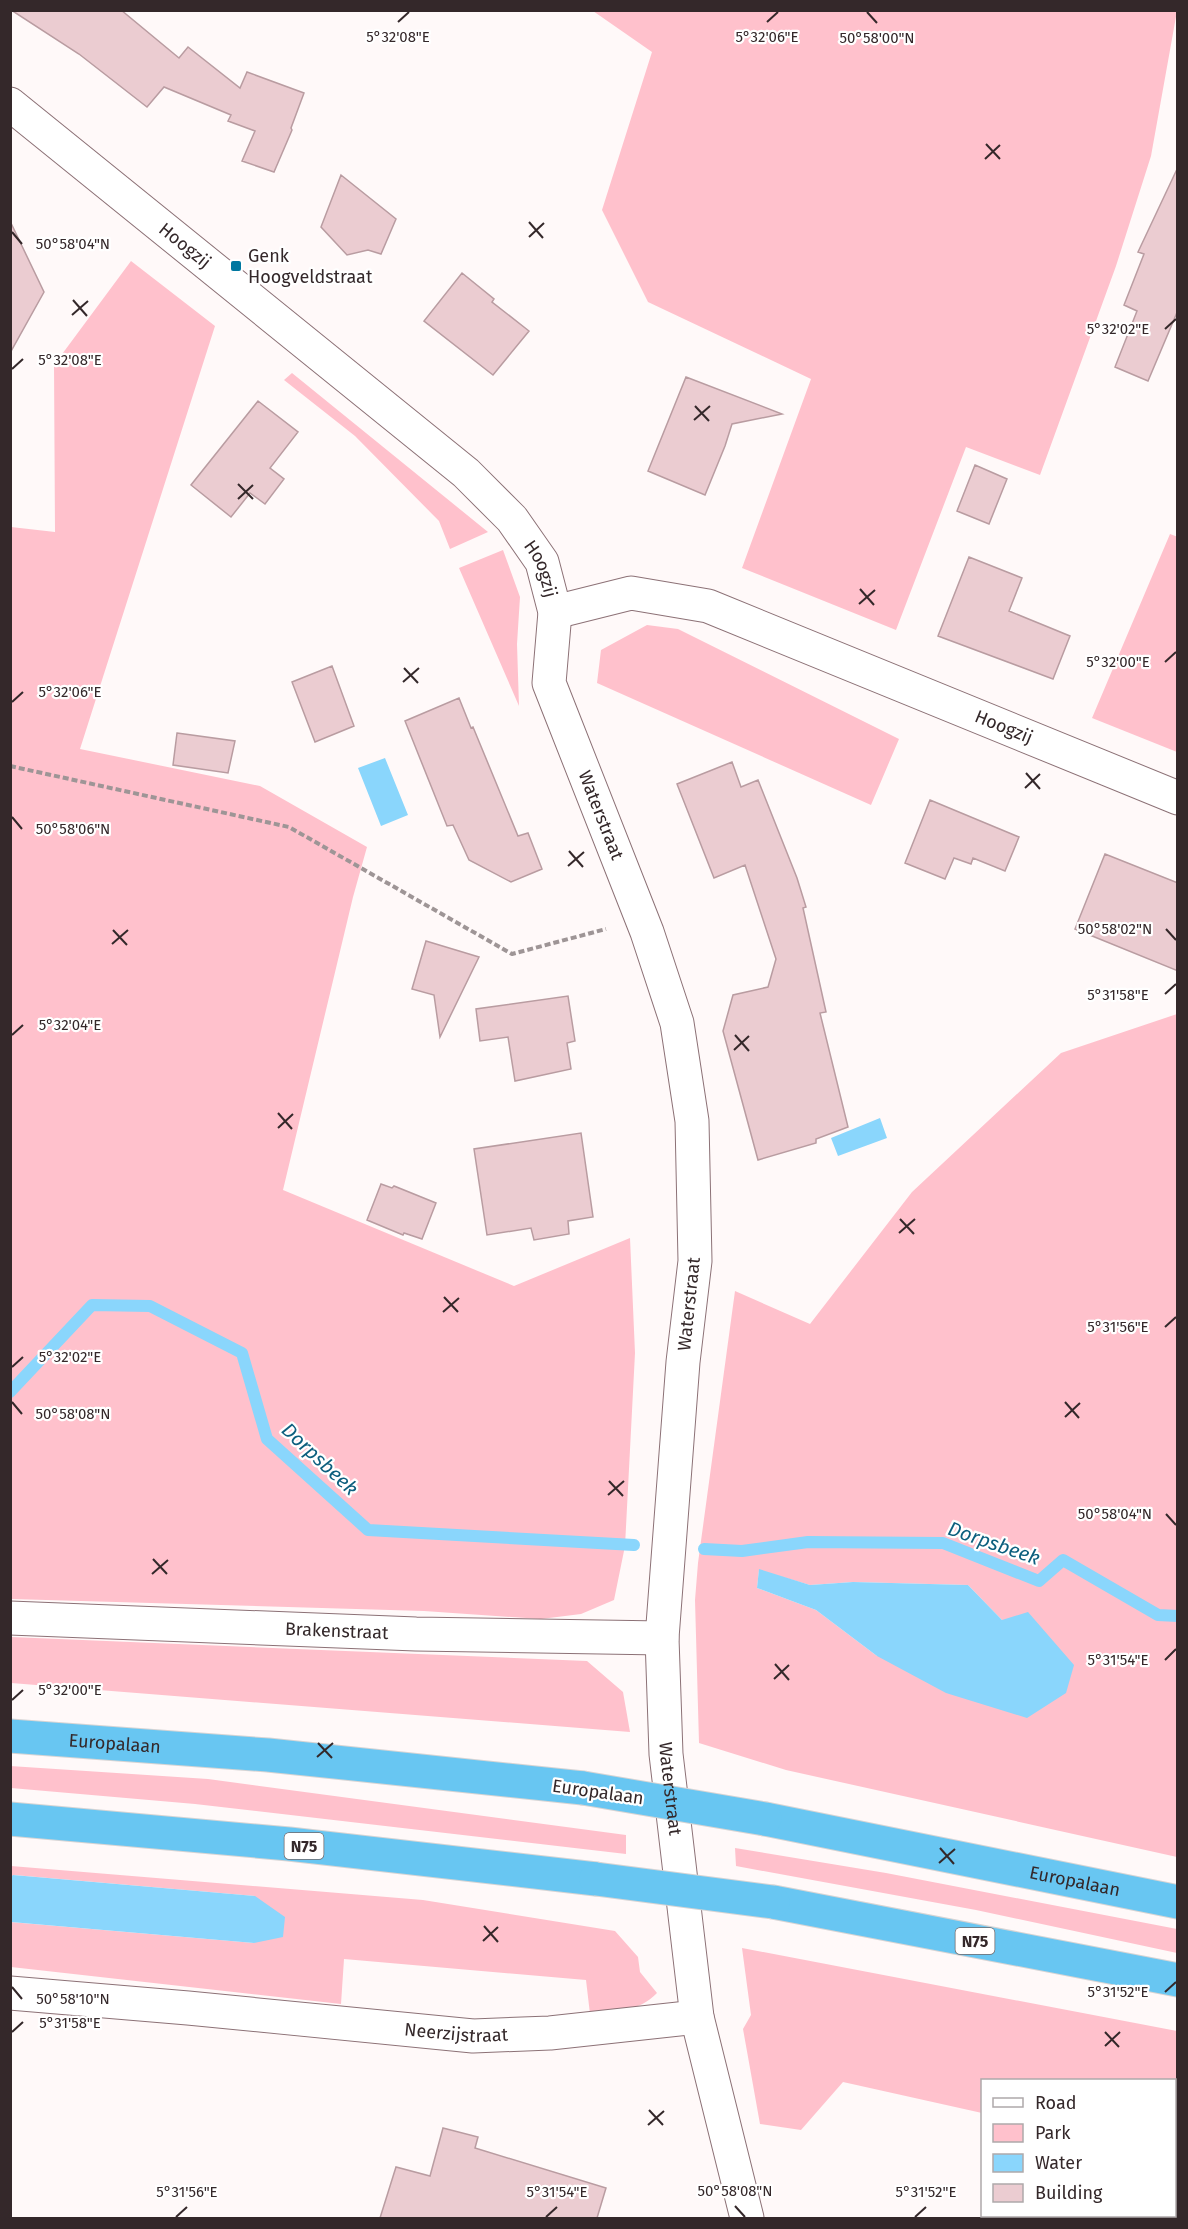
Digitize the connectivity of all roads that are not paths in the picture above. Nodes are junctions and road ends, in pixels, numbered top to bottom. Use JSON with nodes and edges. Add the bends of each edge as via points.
{"nodes":[{"id":1,"x":10,"y":104,"type":"edge"},
{"id":2,"x":555,"y":612,"type":"junction"},
{"id":3,"x":1178,"y":798,"type":"edge"},
{"id":4,"x":10,"y":1618,"type":"edge"},
{"id":5,"x":662,"y":1638,"type":"junction"},
{"id":6,"x":10,"y":1736,"type":"edge"},
{"id":7,"x":10,"y":1819,"type":"edge"},
{"id":8,"x":1178,"y":1902,"type":"edge"},
{"id":9,"x":1178,"y":1980,"type":"edge"},
{"id":10,"x":10,"y":1994,"type":"edge"},
{"id":11,"x":697,"y":2017,"type":"junction"},
{"id":12,"x":747,"y":2218,"type":"edge"}],
"edges":[{"from":1,"to":2,"type":"street","name":"Hoogzij","via":[[466,473],[513,519],[542,562]]},
{"from":2,"to":3,"type":"street","name":"Hoogzij","via":[[632,593],[708,606]]},
{"from":2,"to":5,"type":"street","name":"Waterstraat","via":[[549,683],[642,919],[677,1023],[692,1120],[695,1261],[683,1362]]},
{"from":4,"to":5,"type":"street","name":"Brakenstraat","via":[[416,1634]]},
{"from":5,"to":11,"type":"street","name":"Waterstraat","via":[[666,1754]]},
{"from":6,"to":8,"type":"highway","name":"Europalaan","bridge":true,"via":[[268,1755],[583,1788],[765,1819]]},
{"from":7,"to":9,"type":"highway","number":"N75","bridge":true,"via":[[289,1844],[773,1902]]},
{"from":10,"to":11,"type":"street","name":"Neerzijstraat","via":[[473,2036],[550,2033]]},
{"from":11,"to":12,"type":"street"}]}
